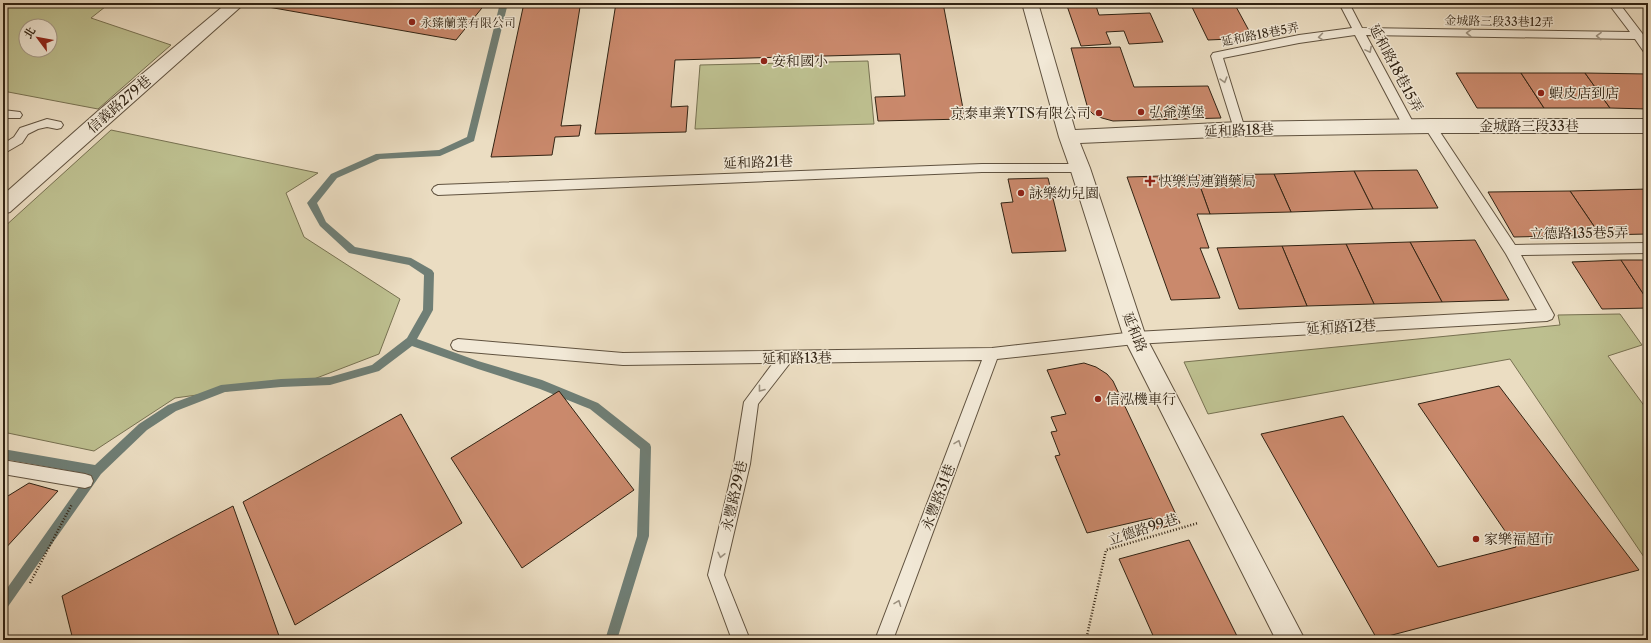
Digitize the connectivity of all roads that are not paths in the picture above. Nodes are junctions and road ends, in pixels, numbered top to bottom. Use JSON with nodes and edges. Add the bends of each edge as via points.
{"nodes":[{"id":1,"x":237,"y":3,"type":"edge"},
{"id":2,"x":1030,"y":3,"type":"edge"},
{"id":3,"x":1344,"y":3,"type":"edge"},
{"id":4,"x":1613,"y":3,"type":"edge"},
{"id":5,"x":1360,"y":31,"type":"junction"},
{"id":6,"x":1638,"y":36,"type":"junction"},
{"id":7,"x":1648,"y":49,"type":"edge"},
{"id":8,"x":3,"y":114,"type":"edge"},
{"id":9,"x":16,"y":115,"type":"dead end"},
{"id":10,"x":57,"y":125,"type":"dead end"},
{"id":11,"x":1409,"y":126,"type":"junction"},
{"id":12,"x":1430,"y":126,"type":"junction"},
{"id":13,"x":1648,"y":126,"type":"edge"},
{"id":14,"x":1239,"y":129,"type":"junction"},
{"id":15,"x":1068,"y":137,"type":"junction"},
{"id":16,"x":3,"y":150,"type":"edge"},
{"id":17,"x":1080,"y":168,"type":"junction"},
{"id":18,"x":438,"y":190,"type":"dead end"},
{"id":19,"x":3,"y":208,"type":"edge"},
{"id":20,"x":1648,"y":248,"type":"edge"},
{"id":21,"x":1511,"y":250,"type":"junction"},
{"id":22,"x":1135,"y":338,"type":"junction"},
{"id":23,"x":458,"y":345,"type":"dead end"},
{"id":24,"x":992,"y":354,"type":"junction"},
{"id":25,"x":785,"y":358,"type":"junction"},
{"id":26,"x":3,"y":467,"type":"edge"},
{"id":27,"x":85,"y":481,"type":"road end"},
{"id":28,"x":742,"y":640,"type":"edge"},
{"id":29,"x":884,"y":640,"type":"edge"},
{"id":30,"x":1291,"y":640,"type":"edge"}],
"edges":[{"from":1,"to":19,"type":"street","name":"信義路279巷"},
{"from":2,"to":15,"type":"street","name":"延和路"},
{"from":3,"to":5,"type":"lane","name":"延和路18巷15弄"},
{"from":4,"to":6,"type":"lane"},
{"from":6,"to":5,"type":"lane","name":"金城路三段33巷12弄","one_way":true},
{"from":5,"to":11,"type":"lane","name":"延和路18巷15弄","one_way":true},
{"from":5,"to":14,"type":"lane","name":"延和路18巷5弄","one_way":true,"via":[[1299,39],[1217,56]]},
{"from":6,"to":7,"type":"lane"},
{"from":8,"to":9,"type":"lane"},
{"from":10,"to":16,"type":"lane","via":[[47,123],[24,131],[18,140]]},
{"from":11,"to":12,"type":"street","name":"金城路三段33巷"},
{"from":11,"to":14,"type":"street","name":"延和路18巷"},
{"from":12,"to":13,"type":"street","name":"金城路三段33巷"},
{"from":12,"to":21,"type":"lane"},
{"from":14,"to":15,"type":"street","name":"延和路18巷"},
{"from":15,"to":17,"type":"street","name":"延和路"},
{"from":17,"to":18,"type":"lane","name":"延和路21巷","via":[[982,168]]},
{"from":17,"to":22,"type":"street","name":"延和路"},
{"from":20,"to":21,"type":"lane","name":"立德路135巷5弄"},
{"from":21,"to":22,"type":"lane","name":"延和路12巷","via":[[1548,315]]},
{"from":22,"to":24,"type":"lane","name":"延和路13巷"},
{"from":22,"to":30,"type":"street","name":"延和路"},
{"from":23,"to":25,"type":"lane","name":"延和路13巷","via":[[623,359]]},
{"from":24,"to":25,"type":"lane","name":"延和路13巷"},
{"from":29,"to":24,"type":"lane","name":"永豐路31巷","one_way":true},
{"from":25,"to":28,"type":"lane","name":"永豐路29巷","one_way":true,"via":[[751,402],[742,464],[716,575]]},
{"from":26,"to":27,"type":"lane"}]}
